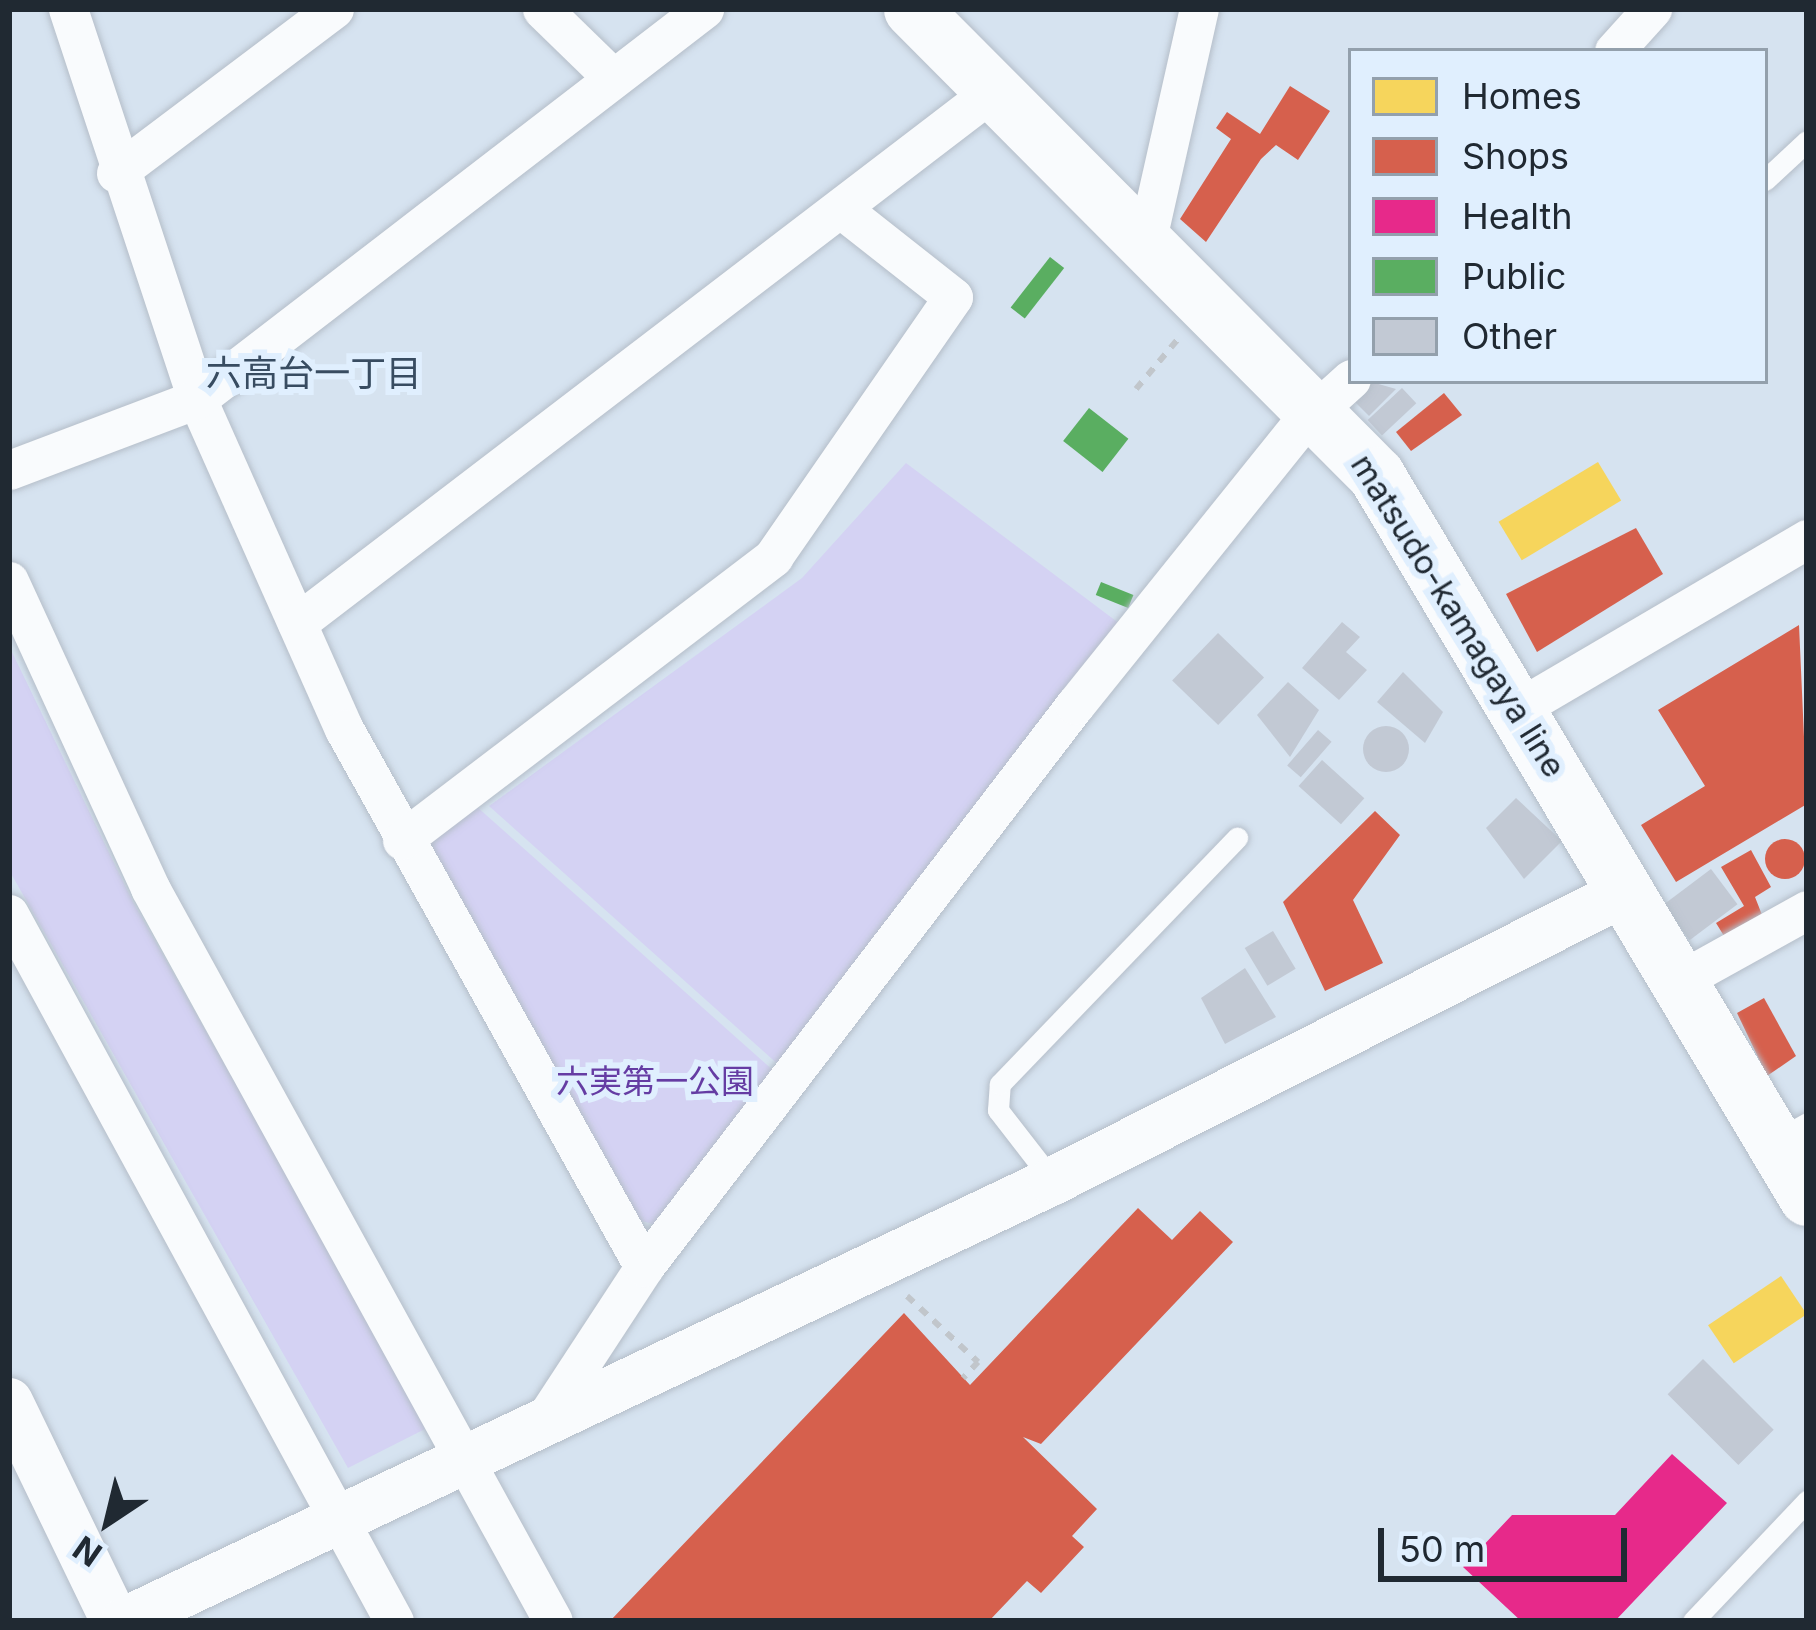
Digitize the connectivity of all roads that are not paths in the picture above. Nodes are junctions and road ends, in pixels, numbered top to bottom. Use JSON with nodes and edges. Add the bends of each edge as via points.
{"nodes":[{"id":1,"x":68,"y":9,"type":"edge"},
{"id":2,"x":334,"y":9,"type":"edge"},
{"id":3,"x":542,"y":9,"type":"edge"},
{"id":4,"x":704,"y":9,"type":"edge"},
{"id":5,"x":912,"y":9,"type":"edge"},
{"id":6,"x":1199,"y":9,"type":"edge"},
{"id":7,"x":1652,"y":9,"type":"edge"},
{"id":8,"x":1617,"y":48,"type":"edge"},
{"id":9,"x":612,"y":76,"type":"junction"},
{"id":10,"x":994,"y":90,"type":"junction"},
{"id":11,"x":1807,"y":141,"type":"edge"},
{"id":12,"x":116,"y":172,"type":"junction"},
{"id":13,"x":1768,"y":177,"type":"edge"},
{"id":14,"x":841,"y":209,"type":"junction"},
{"id":15,"x":1148,"y":239,"type":"junction"},
{"id":16,"x":1335,"y":393,"type":"edge"},
{"id":17,"x":197,"y":399,"type":"junction"},
{"id":18,"x":9,"y":470,"type":"edge"},
{"id":19,"x":1807,"y":538,"type":"edge"},
{"id":20,"x":9,"y":581,"type":"edge"},
{"id":21,"x":298,"y":622,"type":"junction"},
{"id":22,"x":1519,"y":708,"type":"junction"},
{"id":23,"x":1237,"y":838,"type":"dead end"},
{"id":24,"x":402,"y":839,"type":"junction"},
{"id":25,"x":1625,"y":892,"type":"junction"},
{"id":26,"x":1807,"y":910,"type":"edge"},
{"id":27,"x":9,"y":914,"type":"edge"},
{"id":28,"x":1679,"y":981,"type":"junction"},
{"id":29,"x":1791,"y":1132,"type":"edge"},
{"id":30,"x":1053,"y":1181,"type":"junction"},
{"id":31,"x":1807,"y":1197,"type":"edge"},
{"id":32,"x":644,"y":1267,"type":"junction"},
{"id":33,"x":9,"y":1402,"type":"edge"},
{"id":34,"x":544,"y":1420,"type":"junction"},
{"id":35,"x":462,"y":1460,"type":"junction"},
{"id":36,"x":1807,"y":1501,"type":"edge"},
{"id":37,"x":336,"y":1519,"type":"junction"},
{"id":38,"x":120,"y":1621,"type":"edge"},
{"id":39,"x":394,"y":1621,"type":"edge"},
{"id":40,"x":554,"y":1621,"type":"edge"},
{"id":41,"x":1693,"y":1621,"type":"edge"}],
"edges":[{"from":1,"to":12,"type":"street"},
{"from":2,"to":12,"type":"street"},
{"from":3,"to":9,"type":"street"},
{"from":4,"to":9,"type":"street"},
{"from":5,"to":10,"type":"main road","name":"matsudo-kamagaya line"},
{"from":6,"to":15,"type":"street"},
{"from":7,"to":8,"type":"street"},
{"from":9,"to":17,"type":"street"},
{"from":10,"to":14,"type":"street"},
{"from":10,"to":15,"type":"main road","name":"matsudo-kamagaya line"},
{"from":11,"to":13,"type":"lane"},
{"from":12,"to":17,"type":"street"},
{"from":14,"to":21,"type":"street"},
{"from":14,"to":24,"type":"street","via":[[953,297],[773,557]]},
{"from":15,"to":16,"type":"main road","name":"matsudo-kamagaya line"},
{"from":16,"to":22,"type":"main road","name":"matsudo-kamagaya line"},
{"from":16,"to":32,"type":"street"},
{"from":17,"to":18,"type":"street"},
{"from":17,"to":21,"type":"street"},
{"from":19,"to":22,"type":"street"},
{"from":20,"to":35,"type":"street","via":[[150,887]]},
{"from":21,"to":24,"type":"street"},
{"from":22,"to":25,"type":"main road","name":"matsudo-kamagaya line"},
{"from":23,"to":30,"type":"lane","via":[[1000,1084],[998,1110]]},
{"from":24,"to":32,"type":"street"},
{"from":25,"to":28,"type":"main road","name":"matsudo-kamagaya line"},
{"from":25,"to":30,"type":"street","via":[[1276,1084]]},
{"from":26,"to":28,"type":"street"},
{"from":27,"to":37,"type":"street"},
{"from":28,"to":29,"type":"main road","name":"matsudo-kamagaya line"},
{"from":29,"to":31,"type":"main road","name":"matsudo-kamagaya line"},
{"from":30,"to":34,"type":"street"},
{"from":32,"to":34,"type":"street"},
{"from":33,"to":38,"type":"street"},
{"from":34,"to":35,"type":"street"},
{"from":35,"to":37,"type":"street"},
{"from":35,"to":40,"type":"street"},
{"from":36,"to":41,"type":"lane"},
{"from":37,"to":38,"type":"street"},
{"from":37,"to":39,"type":"street"}]}
